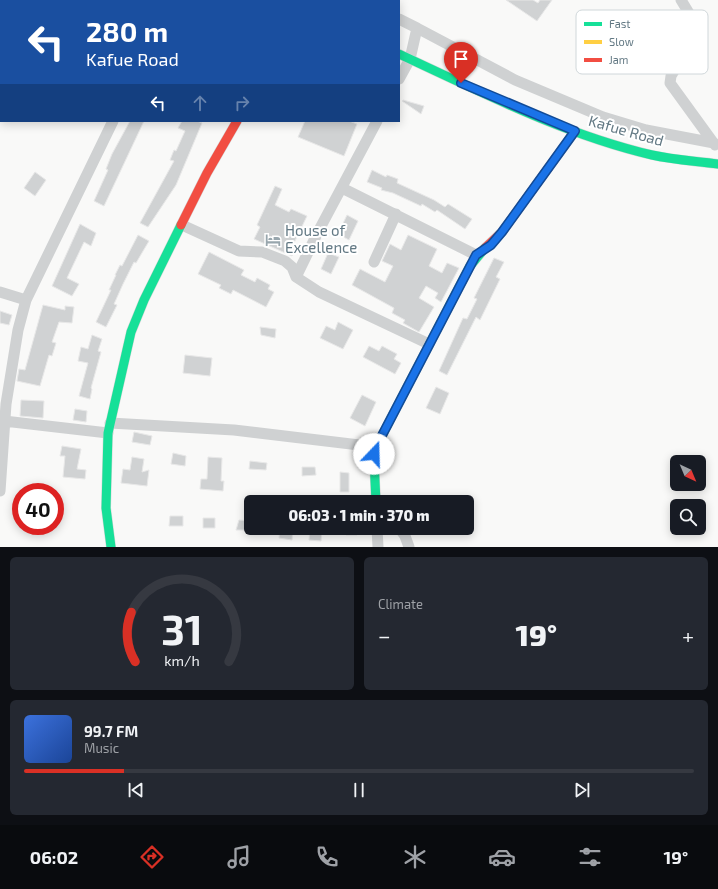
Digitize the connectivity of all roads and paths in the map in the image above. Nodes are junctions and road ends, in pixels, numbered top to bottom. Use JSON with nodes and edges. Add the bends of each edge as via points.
{"nodes":[{"id":1,"x":681,"y":0,"type":"edge"},
{"id":2,"x":687,"y":10,"type":"edge"},
{"id":3,"x":400,"y":20,"type":"edge"},
{"id":4,"x":417,"y":28,"type":"junction"},
{"id":5,"x":400,"y":54,"type":"edge"},
{"id":6,"x":410,"y":59,"type":"junction"},
{"id":7,"x":672,"y":74,"type":"edge"},
{"id":8,"x":400,"y":77,"type":"edge"},
{"id":9,"x":113,"y":122,"type":"edge"},
{"id":10,"x":236,"y":122,"type":"edge"},
{"id":11,"x":376,"y":122,"type":"edge"},
{"id":12,"x":575,"y":131,"type":"junction"},
{"id":13,"x":716,"y":146,"type":"edge"},
{"id":14,"x":718,"y":164,"type":"edge"},
{"id":15,"x":342,"y":188,"type":"junction"},
{"id":16,"x":396,"y":214,"type":"junction"},
{"id":17,"x":182,"y":225,"type":"junction"},
{"id":18,"x":476,"y":255,"type":"junction"},
{"id":19,"x":374,"y":262,"type":"dead end"},
{"id":20,"x":296,"y":277,"type":"junction"},
{"id":21,"x":0,"y":292,"type":"edge"},
{"id":22,"x":26,"y":300,"type":"junction"},
{"id":23,"x":428,"y":344,"type":"junction"},
{"id":24,"x":2,"y":420,"type":"edge"},
{"id":25,"x":109,"y":428,"type":"junction"},
{"id":26,"x":376,"y":447,"type":"junction"},
{"id":27,"x":0,"y":491,"type":"edge"},
{"id":28,"x":376,"y":495,"type":"edge"},
{"id":29,"x":377,"y":535,"type":"edge"},
{"id":30,"x":404,"y":535,"type":"edge"},
{"id":31,"x":111,"y":547,"type":"edge"},
{"id":32,"x":378,"y":547,"type":"edge"},
{"id":33,"x":409,"y":547,"type":"edge"}],
"edges":[{"from":1,"to":2,"type":"street"},
{"from":3,"to":4,"type":"street"},
{"from":4,"to":6,"type":"street"},
{"from":4,"to":13,"type":"street","via":[[515,80],[603,117]]},
{"from":5,"to":6,"type":"main road","name":"Kafue Road"},
{"from":6,"to":8,"type":"street"},
{"from":6,"to":12,"type":"main road","name":"Kafue Road"},
{"from":7,"to":13,"type":"street","via":[[670,83]]},
{"from":9,"to":22,"type":"street"},
{"from":10,"to":17,"type":"main road"},
{"from":11,"to":15,"type":"street"},
{"from":12,"to":14,"type":"main road","name":"Kafue Road","via":[[652,155]]},
{"from":12,"to":18,"type":"main road","via":[[502,232],[491,245]]},
{"from":15,"to":16,"type":"street"},
{"from":15,"to":20,"type":"street"},
{"from":16,"to":18,"type":"street"},
{"from":16,"to":19,"type":"street"},
{"from":17,"to":20,"type":"street","via":[[239,251],[262,252],[275,256],[292,267]]},
{"from":17,"to":25,"type":"main road","via":[[137,316]]},
{"from":18,"to":23,"type":"main road"},
{"from":20,"to":23,"type":"street","via":[[319,292]]},
{"from":21,"to":22,"type":"street"},
{"from":22,"to":24,"type":"street"},
{"from":23,"to":26,"type":"main road"},
{"from":24,"to":25,"type":"street"},
{"from":24,"to":27,"type":"street"},
{"from":25,"to":26,"type":"street","via":[[234,430]]},
{"from":25,"to":31,"type":"main road","via":[[105,487]]},
{"from":26,"to":28,"type":"main road"},
{"from":29,"to":32,"type":"street"},
{"from":30,"to":33,"type":"street"}]}
